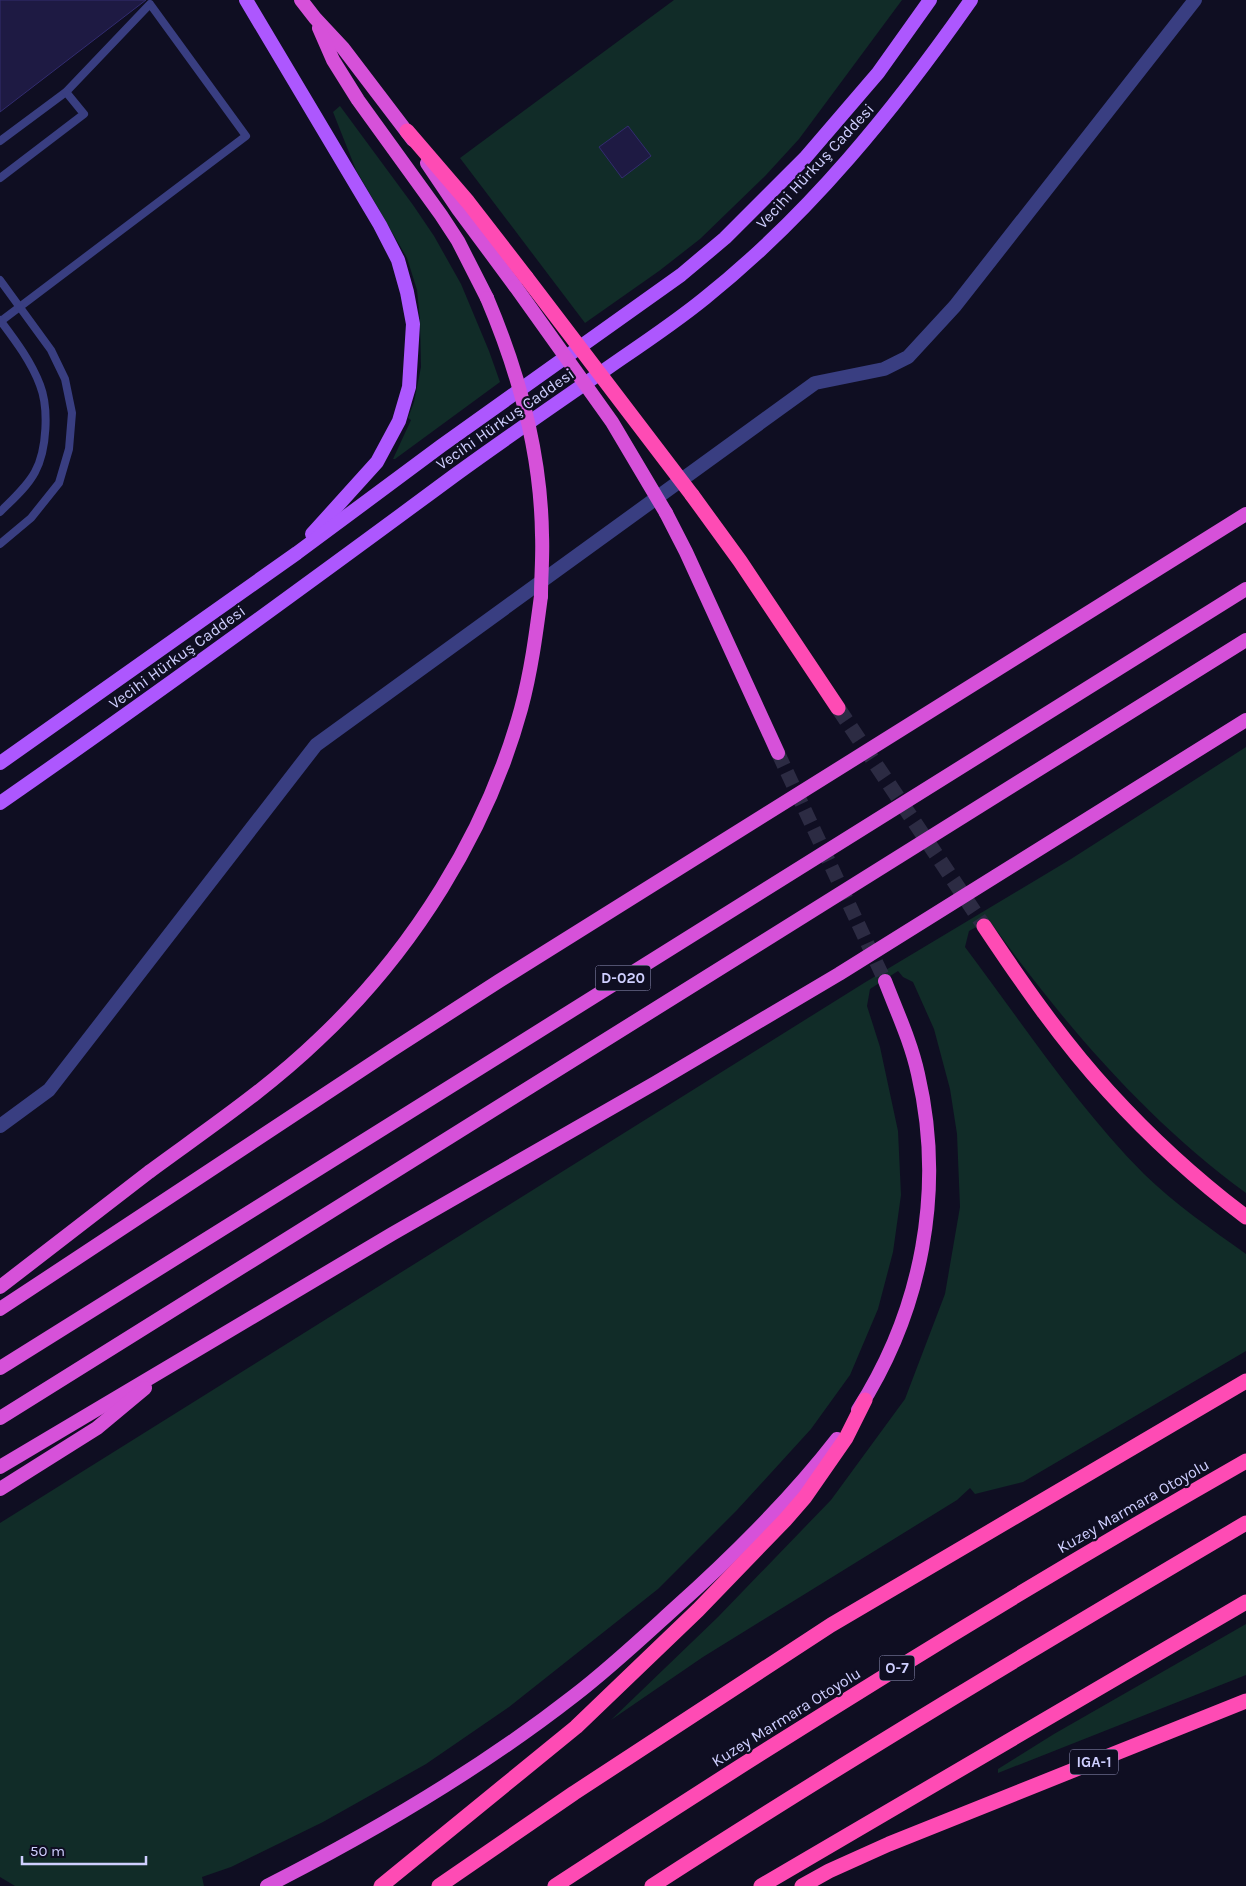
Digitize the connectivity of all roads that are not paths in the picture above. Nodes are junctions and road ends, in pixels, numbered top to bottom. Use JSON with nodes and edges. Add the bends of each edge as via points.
{"nodes":[{"id":1,"x":246,"y":0,"type":"edge"},
{"id":2,"x":301,"y":0,"type":"edge"},
{"id":3,"x":930,"y":0,"type":"edge"},
{"id":4,"x":971,"y":0,"type":"edge"},
{"id":5,"x":1195,"y":0,"type":"edge"},
{"id":6,"x":149,"y":2,"type":"edge"},
{"id":7,"x":315,"y":18,"type":"junction"},
{"id":8,"x":66,"y":92,"type":"junction"},
{"id":9,"x":407,"y":131,"type":"joint"},
{"id":10,"x":0,"y":141,"type":"edge"},
{"id":11,"x":0,"y":178,"type":"edge"},
{"id":12,"x":0,"y":280,"type":"edge"},
{"id":13,"x":520,"y":282,"type":"junction"},
{"id":14,"x":20,"y":306,"type":"junction"},
{"id":15,"x":1,"y":321,"type":"edge"},
{"id":16,"x":0,"y":512,"type":"edge"},
{"id":17,"x":1246,"y":514,"type":"edge"},
{"id":18,"x":0,"y":544,"type":"edge"},
{"id":19,"x":296,"y":553,"type":"junction"},
{"id":20,"x":1246,"y":589,"type":"edge"},
{"id":21,"x":1246,"y":640,"type":"edge"},
{"id":22,"x":838,"y":708,"type":"tunnel mouth"},
{"id":23,"x":1246,"y":720,"type":"edge"},
{"id":24,"x":778,"y":753,"type":"tunnel mouth"},
{"id":25,"x":0,"y":763,"type":"edge"},
{"id":26,"x":0,"y":803,"type":"edge"},
{"id":27,"x":984,"y":926,"type":"tunnel mouth"},
{"id":28,"x":885,"y":981,"type":"tunnel mouth"},
{"id":29,"x":0,"y":1126,"type":"edge"},
{"id":30,"x":1246,"y":1217,"type":"edge"},
{"id":31,"x":0,"y":1287,"type":"edge"},
{"id":32,"x":0,"y":1309,"type":"edge"},
{"id":33,"x":0,"y":1368,"type":"edge"},
{"id":34,"x":167,"y":1369,"type":"junction"},
{"id":35,"x":1246,"y":1381,"type":"edge"},
{"id":36,"x":865,"y":1400,"type":"junction"},
{"id":37,"x":0,"y":1418,"type":"edge"},
{"id":38,"x":1246,"y":1461,"type":"edge"},
{"id":39,"x":0,"y":1467,"type":"edge"},
{"id":40,"x":0,"y":1489,"type":"edge"},
{"id":41,"x":1246,"y":1523,"type":"edge"},
{"id":42,"x":1246,"y":1602,"type":"edge"},
{"id":43,"x":1246,"y":1701,"type":"edge"},
{"id":44,"x":267,"y":1886,"type":"edge"},
{"id":45,"x":381,"y":1886,"type":"edge"},
{"id":46,"x":440,"y":1886,"type":"edge"},
{"id":47,"x":555,"y":1886,"type":"edge"},
{"id":48,"x":652,"y":1886,"type":"edge"},
{"id":49,"x":761,"y":1886,"type":"edge"},
{"id":50,"x":802,"y":1886,"type":"edge"}],
"edges":[{"from":1,"to":19,"type":"main road","via":[[380,225],[398,260],[413,324],[410,387],[392,435],[377,462]]},
{"from":2,"to":7,"type":"highway"},
{"from":3,"to":19,"type":"main road","name":"Vecihi Hürkuş Caddesi","via":[[847,111],[725,238],[665,287]]},
{"from":4,"to":26,"type":"main road","name":"Vecihi Hürkuş Caddesi","via":[[893,107],[842,167],[754,256],[705,298]]},
{"from":5,"to":29,"type":"street","via":[[955,306],[908,356],[884,369],[815,383],[316,745],[48,1090]]},
{"from":6,"to":8,"type":"lane"},
{"from":6,"to":14,"type":"lane","via":[[246,136]]},
{"from":7,"to":9,"type":"highway","via":[[343,48]]},
{"from":7,"to":31,"type":"highway","bridge":true,"via":[[333,60],[358,100],[458,242],[499,326],[524,408],[537,472],[542,534],[541,596],[521,708],[505,758],[459,858],[426,914],[362,997],[293,1063]]},
{"from":8,"to":10,"type":"lane"},
{"from":8,"to":11,"type":"lane","via":[[84,114]]},
{"from":9,"to":13,"type":"highway","via":[[468,202]]},
{"from":12,"to":14,"type":"lane"},
{"from":13,"to":22,"type":"highway","bridge":true,"via":[[692,495]]},
{"from":13,"to":24,"type":"highway","bridge":true,"via":[[612,422],[666,513]]},
{"from":14,"to":15,"type":"lane"},
{"from":14,"to":18,"type":"lane","via":[[51,350],[65,379],[72,413],[69,449],[59,483],[31,518]]},
{"from":15,"to":16,"type":"lane","via":[[29,361],[41,387],[46,424],[44,445],[35,472]]},
{"from":17,"to":32,"type":"highway","via":[[375,1060]]},
{"from":19,"to":25,"type":"main road","name":"Vecihi Hürkuş Caddesi"},
{"from":20,"to":33,"type":"highway","number":"D-020"},
{"from":21,"to":37,"type":"highway","number":"D-020"},
{"from":23,"to":34,"type":"highway","via":[[839,974]]},
{"from":27,"to":30,"type":"highway","via":[[1047,1016],[1108,1091],[1182,1166]]},
{"from":28,"to":36,"type":"highway","via":[[918,1074],[927,1131],[929,1184],[924,1245],[912,1296],[892,1350]]},
{"from":34,"to":39,"type":"highway"},
{"from":34,"to":40,"type":"highway","via":[[97,1428]]},
{"from":35,"to":46,"type":"highway","via":[[824,1630],[574,1793]]},
{"from":36,"to":44,"type":"highway","via":[[850,1424],[768,1520],[706,1580],[575,1696],[482,1763],[425,1799],[334,1852]]},
{"from":36,"to":45,"type":"highway","via":[[846,1438],[805,1497],[698,1610],[576,1727]]},
{"from":38,"to":47,"type":"highway","name":"Kuzey Marmara Otoyolu","number":"O-7","via":[[885,1675]]},
{"from":41,"to":48,"type":"highway","via":[[953,1697]]},
{"from":42,"to":49,"type":"highway"},
{"from":43,"to":50,"type":"highway","number":"IGA-1","via":[[888,1844]]}]}
